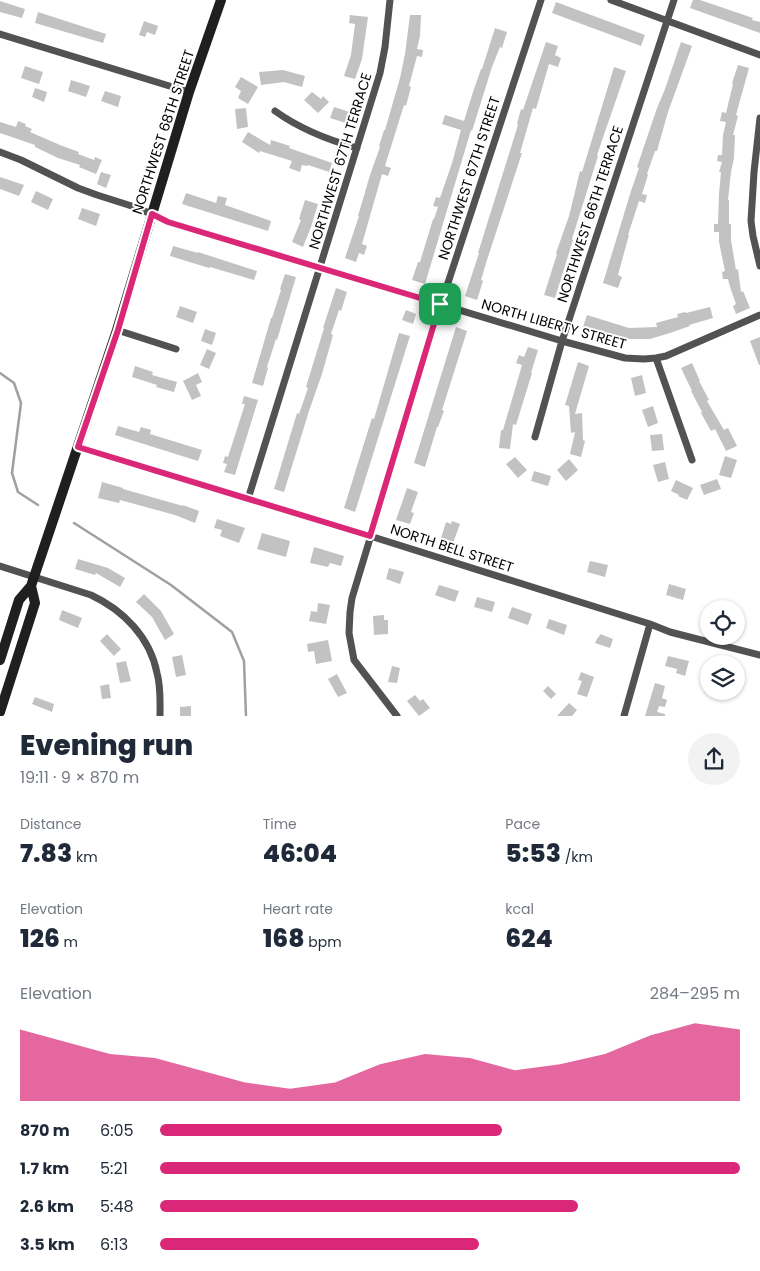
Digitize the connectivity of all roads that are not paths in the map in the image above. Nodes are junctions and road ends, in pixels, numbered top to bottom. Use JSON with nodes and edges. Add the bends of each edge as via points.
{"nodes":[{"id":1,"x":220,"y":0,"type":"edge"},
{"id":2,"x":390,"y":0,"type":"edge"},
{"id":3,"x":541,"y":0,"type":"edge"},
{"id":4,"x":611,"y":0,"type":"edge"},
{"id":5,"x":674,"y":0,"type":"edge"},
{"id":6,"x":666,"y":21,"type":"junction"},
{"id":7,"x":0,"y":34,"type":"edge"},
{"id":8,"x":760,"y":55,"type":"edge"},
{"id":9,"x":189,"y":92,"type":"junction"},
{"id":10,"x":275,"y":110,"type":"dead end"},
{"id":11,"x":760,"y":118,"type":"edge"},
{"id":12,"x":357,"y":148,"type":"junction"},
{"id":13,"x":0,"y":152,"type":"edge"},
{"id":14,"x":152,"y":214,"type":"junction"},
{"id":15,"x":760,"y":266,"type":"edge"},
{"id":16,"x":320,"y":267,"type":"junction"},
{"id":17,"x":440,"y":304,"type":"junction"},
{"id":18,"x":760,"y":315,"type":"edge"},
{"id":19,"x":118,"y":330,"type":"junction"},
{"id":20,"x":562,"y":341,"type":"junction"},
{"id":21,"x":176,"y":349,"type":"dead end"},
{"id":22,"x":656,"y":358,"type":"junction"},
{"id":23,"x":535,"y":437,"type":"dead end"},
{"id":24,"x":78,"y":447,"type":"junction"},
{"id":25,"x":692,"y":460,"type":"dead end"},
{"id":26,"x":248,"y":499,"type":"junction"},
{"id":27,"x":370,"y":536,"type":"junction"},
{"id":28,"x":0,"y":566,"type":"edge"},
{"id":29,"x":32,"y":581,"type":"junction"},
{"id":30,"x":650,"y":624,"type":"junction"},
{"id":31,"x":760,"y":655,"type":"edge"},
{"id":32,"x":0,"y":660,"type":"edge"},
{"id":33,"x":0,"y":712,"type":"edge"},
{"id":34,"x":160,"y":716,"type":"edge"},
{"id":35,"x":397,"y":716,"type":"edge"},
{"id":36,"x":624,"y":716,"type":"edge"}],
"edges":[{"from":1,"to":9,"type":"main road","name":"NORTHWEST 68TH STREET"},
{"from":2,"to":12,"type":"street","name":"NORTHWEST 67TH TERRACE","via":[[386,47]]},
{"from":3,"to":17,"type":"street","name":"NORTHWEST 67TH STREET"},
{"from":4,"to":6,"type":"street"},
{"from":5,"to":6,"type":"street","name":"NORTHWEST 66TH TERRACE"},
{"from":6,"to":8,"type":"street"},
{"from":6,"to":20,"type":"street","name":"NORTHWEST 66TH TERRACE"},
{"from":7,"to":9,"type":"street"},
{"from":9,"to":14,"type":"main road","name":"NORTHWEST 68TH STREET"},
{"from":10,"to":12,"type":"street","via":[[300,127]]},
{"from":11,"to":15,"type":"street","via":[[751,221]]},
{"from":12,"to":16,"type":"street","name":"NORTHWEST 67TH TERRACE"},
{"from":13,"to":14,"type":"street","name":"NORTH LIBERTY STREET","via":[[78,188]]},
{"from":14,"to":16,"type":"street","name":"NORTH LIBERTY STREET","via":[[168,222]]},
{"from":14,"to":19,"type":"main road","name":"NORTHWEST 68TH STREET"},
{"from":16,"to":17,"type":"street","name":"NORTH LIBERTY STREET"},
{"from":16,"to":26,"type":"street","name":"NORTHWEST 67TH TERRACE"},
{"from":17,"to":20,"type":"street","name":"NORTH LIBERTY STREET"},
{"from":17,"to":27,"type":"street","name":"NORTHWEST 67TH STREET"},
{"from":18,"to":22,"type":"street","name":"NORTH LIBERTY STREET"},
{"from":19,"to":21,"type":"street"},
{"from":19,"to":24,"type":"main road","name":"NORTHWEST 68TH STREET"},
{"from":20,"to":22,"type":"street","name":"NORTH LIBERTY STREET","via":[[625,358]]},
{"from":20,"to":23,"type":"street","name":"NORTHWEST 66TH TERRACE"},
{"from":22,"to":25,"type":"street"},
{"from":24,"to":26,"type":"street","name":"NORTH BELL STREET"},
{"from":24,"to":29,"type":"main road","name":"NORTHWEST 68TH STREET"},
{"from":26,"to":27,"type":"street","name":"NORTH BELL STREET"},
{"from":27,"to":30,"type":"street","name":"NORTH BELL STREET"},
{"from":27,"to":35,"type":"street","name":"NORTHWEST 67TH STREET","via":[[352,598],[350,643],[354,660]]},
{"from":28,"to":29,"type":"street"},
{"from":29,"to":32,"type":"main road","name":"NORTHWEST 68TH STREET","via":[[19,600]]},
{"from":29,"to":33,"type":"main road","name":"NORTHWEST 68TH STREET","via":[[34,603]]},
{"from":29,"to":34,"type":"street","via":[[91,595],[127,619],[148,646],[153,659],[160,685]]},
{"from":30,"to":31,"type":"street","name":"NORTH BELL STREET"},
{"from":30,"to":36,"type":"street"}]}
